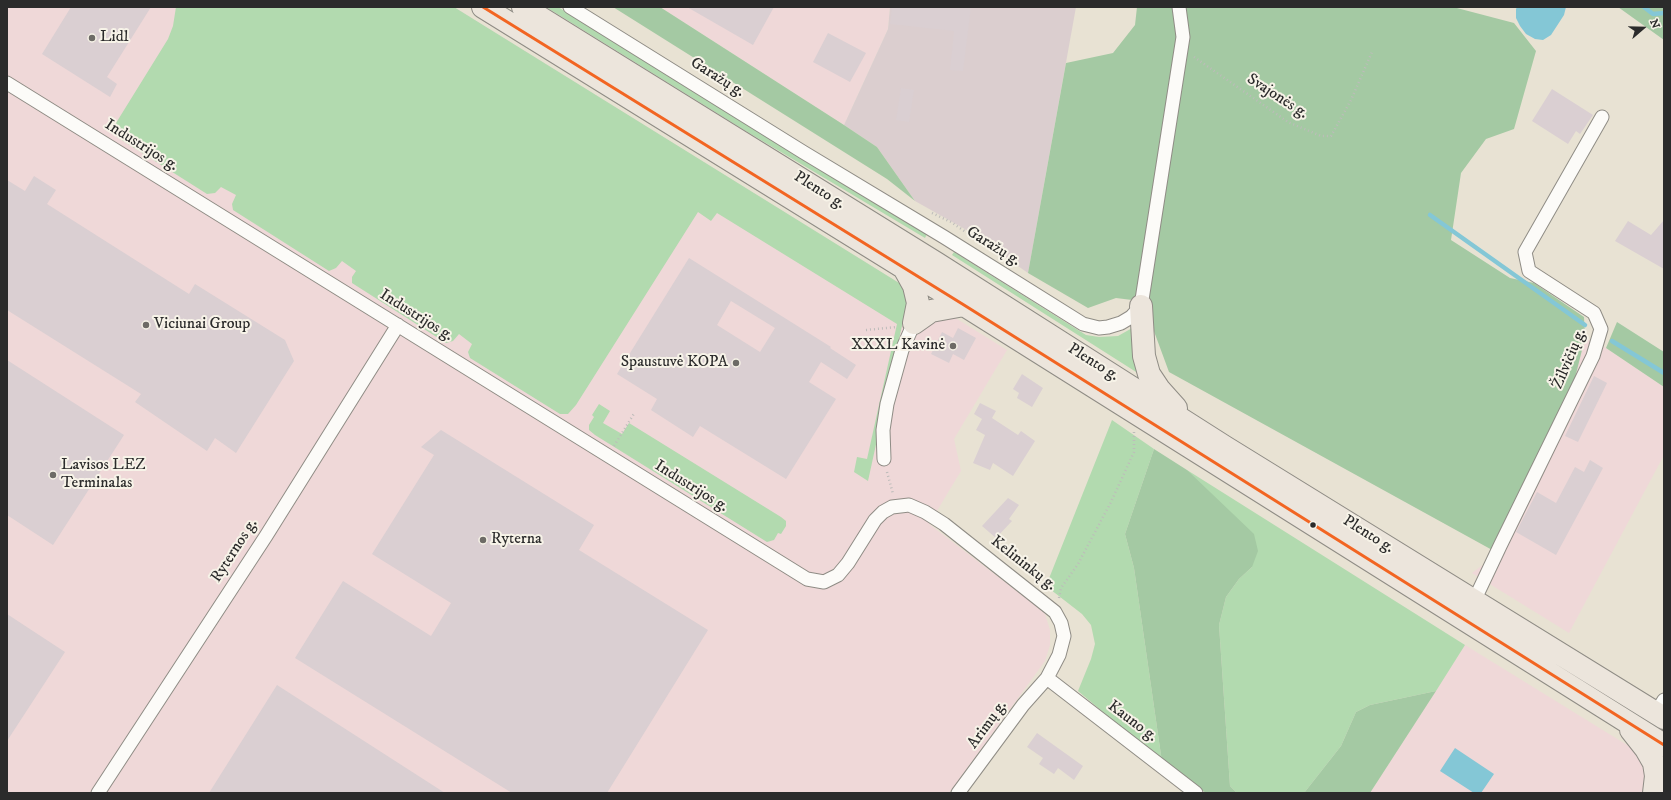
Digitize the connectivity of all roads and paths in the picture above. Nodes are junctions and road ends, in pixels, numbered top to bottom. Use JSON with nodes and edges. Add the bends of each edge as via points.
{"nodes":[{"id":1,"x":483,"y":7,"type":"edge"},
{"id":2,"x":523,"y":7,"type":"edge"},
{"id":3,"x":570,"y":7,"type":"edge"},
{"id":4,"x":1180,"y":7,"type":"edge"},
{"id":5,"x":1183,"y":38,"type":"junction"},
{"id":6,"x":1372,"y":52,"type":"dead end"},
{"id":7,"x":7,"y":83,"type":"edge"},
{"id":8,"x":1602,"y":117,"type":"dead end"},
{"id":9,"x":904,"y":268,"type":"junction"},
{"id":10,"x":964,"y":305,"type":"junction"},
{"id":11,"x":1141,"y":306,"type":"junction"},
{"id":12,"x":914,"y":324,"type":"junction"},
{"id":13,"x":398,"y":325,"type":"junction"},
{"id":14,"x":866,"y":330,"type":"dead end"},
{"id":15,"x":635,"y":412,"type":"dead end"},
{"id":16,"x":1134,"y":413,"type":"junction"},
{"id":17,"x":1193,"y":427,"type":"junction"},
{"id":18,"x":608,"y":455,"type":"junction"},
{"id":19,"x":884,"y":459,"type":"joint"},
{"id":20,"x":896,"y":506,"type":"junction"},
{"id":21,"x":1474,"y":601,"type":"junction"},
{"id":22,"x":1055,"y":612,"type":"junction"},
{"id":23,"x":1047,"y":678,"type":"junction"},
{"id":24,"x":1661,"y":710,"type":"edge"},
{"id":25,"x":1623,"y":720,"type":"junction"},
{"id":26,"x":1664,"y":745,"type":"edge"},
{"id":27,"x":98,"y":793,"type":"edge"},
{"id":28,"x":958,"y":793,"type":"edge"},
{"id":29,"x":1196,"y":793,"type":"edge"},
{"id":30,"x":1654,"y":793,"type":"edge"}],
"edges":[{"from":1,"to":9,"type":"highway","name":"Plento g."},
{"from":2,"to":17,"type":"highway","name":"Plento g.","via":[[936,263]]},
{"from":3,"to":11,"type":"street","name":"Garažų g.","via":[[1083,324],[1099,328],[1114,326],[1131,317]]},
{"from":4,"to":5,"type":"street"},
{"from":5,"to":6,"type":"path","name":"Svajonės g.","via":[[1194,59],[1288,122],[1321,136],[1331,136],[1351,100]]},
{"from":5,"to":11,"type":"street"},
{"from":7,"to":13,"type":"street","name":"Industrijos g."},
{"from":8,"to":21,"type":"street","name":"Žilvičių g.","via":[[1525,252],[1529,271],[1594,313],[1601,329],[1593,356]]},
{"from":9,"to":10,"type":"highway","name":"Plento g."},
{"from":9,"to":12,"type":"highway","via":[[914,286],[918,303]]},
{"from":10,"to":12,"type":"highway","via":[[931,311]]},
{"from":10,"to":16,"type":"highway","name":"Plento g."},
{"from":11,"to":17,"type":"highway","via":[[1144,356],[1149,374]]},
{"from":12,"to":14,"type":"path"},
{"from":12,"to":19,"type":"street","via":[[902,350],[886,404],[883,430]]},
{"from":13,"to":18,"type":"street","name":"Industrijos g."},
{"from":13,"to":27,"type":"street","name":"Ryternos g.","via":[[266,536]]},
{"from":15,"to":18,"type":"path"},
{"from":16,"to":22,"type":"path","via":[[1134,452],[1108,509],[1078,564],[1061,588]]},
{"from":16,"to":25,"type":"highway","name":"Plento g."},
{"from":17,"to":21,"type":"highway","name":"Plento g."},
{"from":18,"to":20,"type":"street","name":"Industrijos g.","via":[[807,579],[824,582],[838,576],[875,520],[883,512]]},
{"from":19,"to":20,"type":"path"},
{"from":20,"to":22,"type":"street","name":"Kelininkų g.","via":[[909,504],[944,524]]},
{"from":21,"to":24,"type":"highway","name":"Plento g."},
{"from":22,"to":23,"type":"street","name":"Kelininkų g.","via":[[1064,636],[1059,656]]},
{"from":23,"to":28,"type":"street","name":"Arimų g.","via":[[1023,705]]},
{"from":23,"to":29,"type":"street","name":"Kauno g."},
{"from":25,"to":26,"type":"highway","name":"Plento g."},
{"from":25,"to":30,"type":"highway","via":[[1654,763]]}]}
